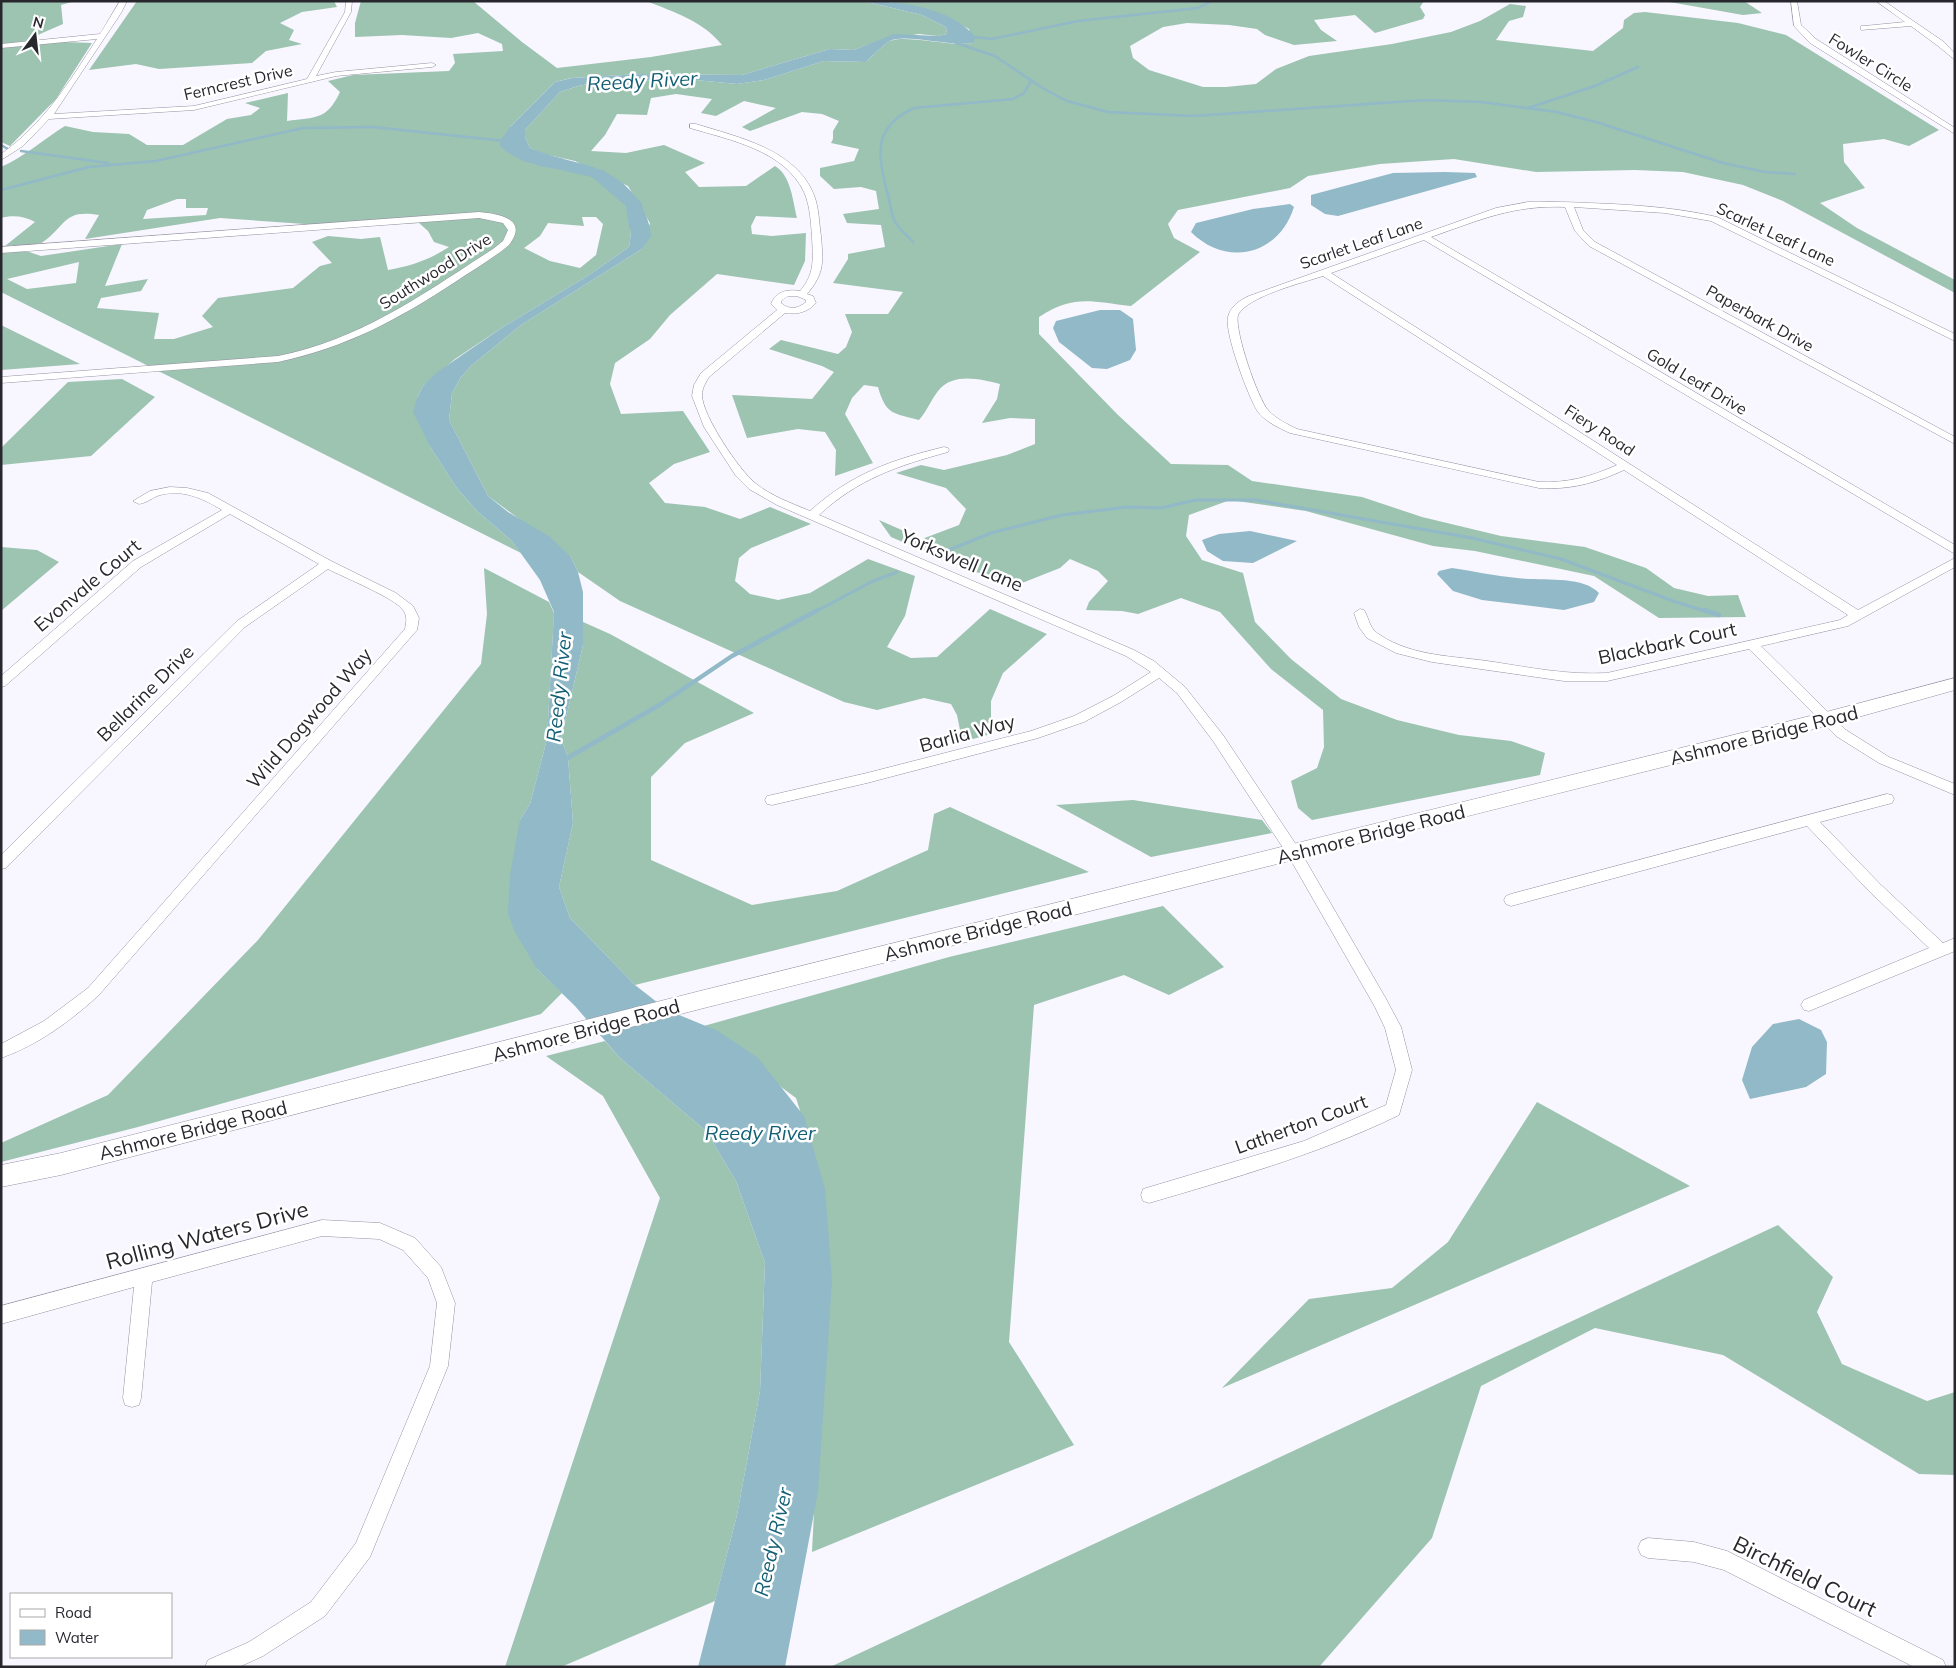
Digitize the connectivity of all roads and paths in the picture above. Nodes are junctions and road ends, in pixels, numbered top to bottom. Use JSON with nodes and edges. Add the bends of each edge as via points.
{"nodes":[{"id":1,"x":124,"y":1,"type":"edge"},
{"id":2,"x":349,"y":1,"type":"edge"},
{"id":3,"x":1794,"y":1,"type":"edge"},
{"id":4,"x":1879,"y":1,"type":"edge"},
{"id":5,"x":1912,"y":24,"type":"junction"},
{"id":6,"x":1864,"y":28,"type":"dead end"},
{"id":7,"x":102,"y":36,"type":"junction"},
{"id":8,"x":1,"y":46,"type":"edge"},
{"id":9,"x":1955,"y":58,"type":"edge"},
{"id":10,"x":432,"y":64,"type":"dead end"},
{"id":11,"x":311,"y":78,"type":"junction"},
{"id":12,"x":48,"y":117,"type":"junction"},
{"id":13,"x":693,"y":126,"type":"dead end"},
{"id":14,"x":1955,"y":132,"type":"edge"},
{"id":15,"x":1,"y":158,"type":"edge"},
{"id":16,"x":1569,"y":205,"type":"junction"},
{"id":17,"x":1425,"y":237,"type":"junction"},
{"id":18,"x":1,"y":250,"type":"edge"},
{"id":19,"x":1324,"y":272,"type":"junction"},
{"id":20,"x":802,"y":293,"type":"junction"},
{"id":21,"x":783,"y":310,"type":"junction"},
{"id":22,"x":1955,"y":338,"type":"edge"},
{"id":23,"x":1,"y":380,"type":"edge"},
{"id":24,"x":1955,"y":441,"type":"edge"},
{"id":25,"x":944,"y":450,"type":"dead end"},
{"id":26,"x":1624,"y":466,"type":"junction"},
{"id":27,"x":139,"y":501,"type":"dead end"},
{"id":28,"x":229,"y":510,"type":"junction"},
{"id":29,"x":812,"y":516,"type":"junction"},
{"id":30,"x":1955,"y":550,"type":"edge"},
{"id":31,"x":1955,"y":562,"type":"edge"},
{"id":32,"x":327,"y":564,"type":"junction"},
{"id":33,"x":1360,"y":614,"type":"dead end"},
{"id":34,"x":1858,"y":616,"type":"junction"},
{"id":35,"x":1752,"y":644,"type":"junction"},
{"id":36,"x":1160,"y":672,"type":"junction"},
{"id":37,"x":1,"y":683,"type":"edge"},
{"id":38,"x":1955,"y":684,"type":"edge"},
{"id":39,"x":1826,"y":719,"type":"junction"},
{"id":40,"x":1955,"y":790,"type":"edge"},
{"id":41,"x":1887,"y":799,"type":"dead end"},
{"id":42,"x":772,"y":800,"type":"dead end"},
{"id":43,"x":1810,"y":819,"type":"junction"},
{"id":44,"x":1294,"y":853,"type":"junction"},
{"id":45,"x":1,"y":864,"type":"edge"},
{"id":46,"x":1511,"y":900,"type":"dead end"},
{"id":47,"x":1948,"y":947,"type":"edge"},
{"id":48,"x":1809,"y":1005,"type":"dead end"},
{"id":49,"x":1,"y":1051,"type":"edge"},
{"id":50,"x":1,"y":1176,"type":"edge"},
{"id":51,"x":1149,"y":1195,"type":"dead end"},
{"id":52,"x":144,"y":1276,"type":"junction"},
{"id":53,"x":1,"y":1315,"type":"edge"},
{"id":54,"x":132,"y":1398,"type":"dead end"},
{"id":55,"x":1648,"y":1548,"type":"dead end"},
{"id":56,"x":215,"y":1667,"type":"edge"},
{"id":57,"x":1936,"y":1667,"type":"edge"}],
"edges":[{"from":1,"to":7,"type":"street"},
{"from":2,"to":11,"type":"street","via":[[348,12]]},
{"from":3,"to":14,"type":"street","name":"Fowler Circle","via":[[1798,26],[1813,41]]},
{"from":4,"to":5,"type":"street"},
{"from":5,"to":6,"type":"street"},
{"from":5,"to":9,"type":"street"},
{"from":7,"to":8,"type":"street"},
{"from":7,"to":12,"type":"street"},
{"from":10,"to":11,"type":"street","name":"Ferncrest Drive"},
{"from":11,"to":12,"type":"street","name":"Ferncrest Drive","via":[[194,108]]},
{"from":12,"to":15,"type":"street","via":[[31,137]]},
{"from":13,"to":20,"type":"street","via":[[761,150],[792,170],[805,187],[810,199],[818,272]]},
{"from":16,"to":17,"type":"street","name":"Scarlet Leaf Lane","via":[[1538,204],[1508,208]]},
{"from":16,"to":22,"type":"street","name":"Scarlet Leaf Lane","via":[[1679,212],[1714,219]]},
{"from":16,"to":24,"type":"street","name":"Paperbark Drive","via":[[1576,228],[1592,244]]},
{"from":17,"to":19,"type":"street","name":"Scarlet Leaf Lane"},
{"from":17,"to":30,"type":"street","name":"Gold Leaf Drive"},
{"from":18,"to":23,"type":"street","name":"Southwood Drive","via":[[479,215],[506,221],[514,228],[510,240],[496,251],[374,326],[340,343],[306,354],[278,359]]},
{"from":19,"to":26,"type":"street","name":"Fiery Road"},
{"from":19,"to":26,"type":"street","name":"Scarlet Leaf Lane","via":[[1252,298],[1240,305],[1233,317],[1234,332],[1255,398],[1273,420],[1305,435],[1539,485],[1576,485]]},
{"from":20,"to":21,"type":"street","via":[[778,298],[776,304]]},
{"from":20,"to":21,"type":"street","via":[[810,298],[807,307]]},
{"from":21,"to":29,"type":"street","name":"Yorkswell Lane","via":[[705,375],[698,387],[697,398],[725,453],[742,477],[762,493]]},
{"from":25,"to":29,"type":"street","via":[[868,473],[838,491]]},
{"from":26,"to":34,"type":"street","name":"Fiery Road"},
{"from":27,"to":28,"type":"street","name":"Wild Dogwood Way","via":[[166,490],[186,490],[204,495]]},
{"from":28,"to":32,"type":"street","name":"Wild Dogwood Way"},
{"from":28,"to":37,"type":"street","name":"Evonvale Court","via":[[137,564]]},
{"from":29,"to":36,"type":"street","name":"Yorkswell Lane","via":[[1130,652]]},
{"from":31,"to":34,"type":"street","name":"Blackbark Court"},
{"from":32,"to":45,"type":"street","name":"Bellarine Drive","via":[[241,624]]},
{"from":32,"to":49,"type":"street","name":"Wild Dogwood Way","via":[[407,606],[413,618],[408,634],[93,992],[58,1020]]},
{"from":33,"to":35,"type":"street","name":"Blackbark Court","via":[[1363,628],[1394,648],[1572,678],[1607,677]]},
{"from":34,"to":35,"type":"street","name":"Blackbark Court","via":[[1844,623]]},
{"from":35,"to":39,"type":"street"},
{"from":36,"to":42,"type":"street","name":"Barlia Way","via":[[1079,719],[1033,735]]},
{"from":36,"to":44,"type":"street","name":"Yorkswell Lane","via":[[1181,690],[1218,738]]},
{"from":38,"to":39,"type":"main road","name":"Ashmore Bridge Road"},
{"from":39,"to":40,"type":"street","via":[[1841,733],[1884,760]]},
{"from":39,"to":44,"type":"main road","name":"Ashmore Bridge Road"},
{"from":41,"to":43,"type":"street"},
{"from":43,"to":46,"type":"street"},
{"from":43,"to":47,"type":"street","via":[[1875,888]]},
{"from":44,"to":50,"type":"main road","name":"Ashmore Bridge Road","via":[[700,1000],[61,1164]]},
{"from":44,"to":51,"type":"street","name":"Latherton Court","via":[[1393,1027],[1404,1070],[1393,1110],[1362,1126],[1277,1158]]},
{"from":47,"to":48,"type":"street"},
{"from":52,"to":53,"type":"street","name":"Rolling Waters Drive"},
{"from":52,"to":54,"type":"street"},
{"from":52,"to":56,"type":"street","name":"Rolling Waters Drive","via":[[322,1228],[380,1231],[409,1244],[435,1273],[446,1303],[439,1366],[363,1550],[318,1609],[256,1649]]},
{"from":55,"to":57,"type":"street","name":"Birchfield Court","via":[[1694,1552],[1727,1562]]}]}
